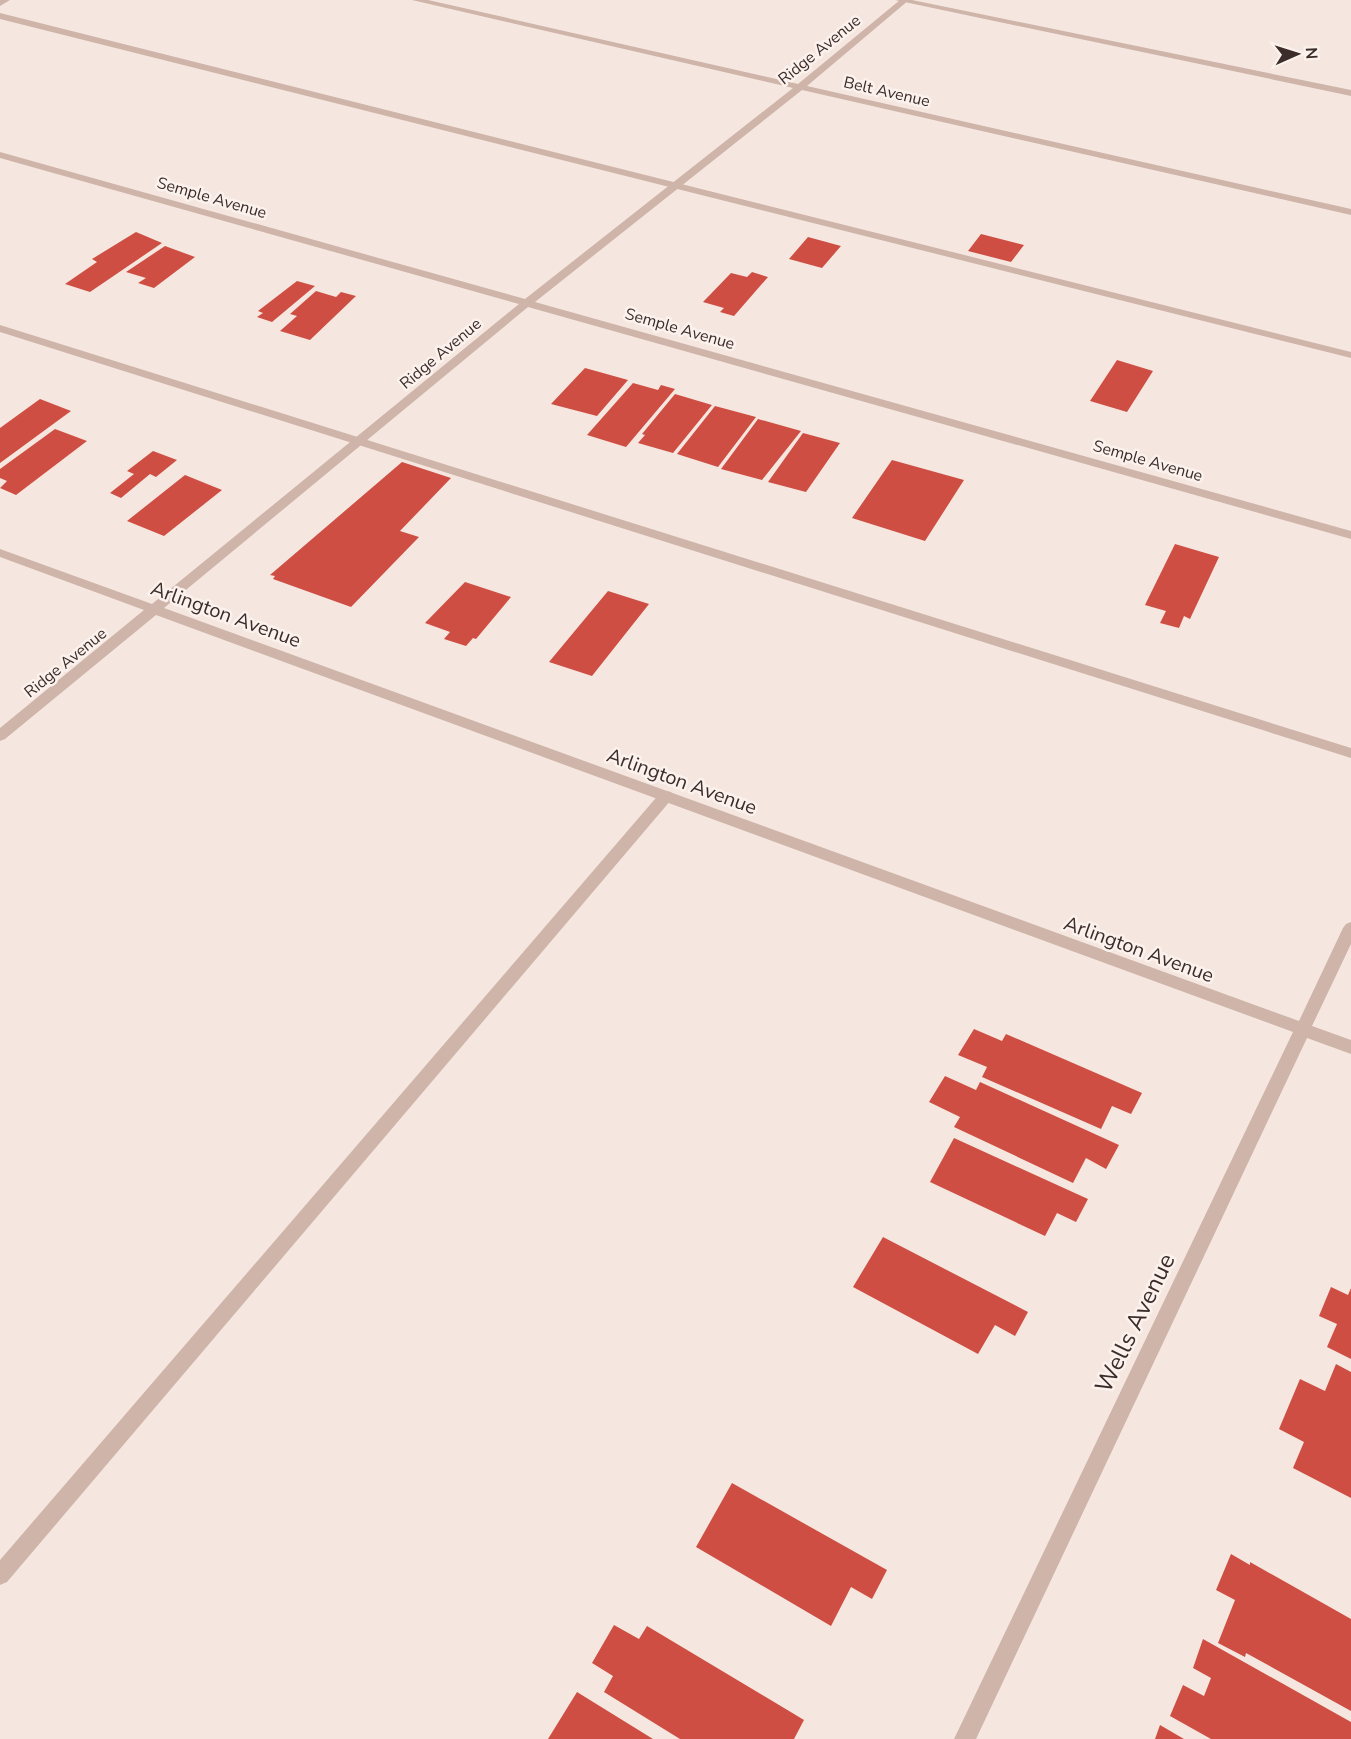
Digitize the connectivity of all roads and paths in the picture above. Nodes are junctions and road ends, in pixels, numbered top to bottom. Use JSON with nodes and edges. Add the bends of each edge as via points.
{"nodes":[{"id":1,"x":6,"y":0,"type":"edge"},
{"id":2,"x":416,"y":0,"type":"edge"},
{"id":3,"x":902,"y":0,"type":"edge"},
{"id":4,"x":0,"y":3,"type":"edge"},
{"id":5,"x":0,"y":15,"type":"edge"},
{"id":6,"x":800,"y":87,"type":"junction"},
{"id":7,"x":1351,"y":93,"type":"edge"},
{"id":8,"x":0,"y":155,"type":"edge"},
{"id":9,"x":676,"y":184,"type":"junction"},
{"id":10,"x":1351,"y":212,"type":"edge"},
{"id":11,"x":528,"y":302,"type":"junction"},
{"id":12,"x":0,"y":328,"type":"edge"},
{"id":13,"x":1351,"y":355,"type":"edge"},
{"id":14,"x":360,"y":441,"type":"junction"},
{"id":15,"x":1351,"y":535,"type":"edge"},
{"id":16,"x":0,"y":553,"type":"edge"},
{"id":17,"x":156,"y":609,"type":"junction"},
{"id":18,"x":0,"y":736,"type":"edge"},
{"id":19,"x":1351,"y":753,"type":"edge"},
{"id":20,"x":666,"y":796,"type":"junction"},
{"id":21,"x":1351,"y":928,"type":"edge"},
{"id":22,"x":1304,"y":1030,"type":"junction"},
{"id":23,"x":1351,"y":1047,"type":"edge"},
{"id":24,"x":0,"y":1575,"type":"edge"},
{"id":25,"x":965,"y":1739,"type":"edge"}],
"edges":[{"from":1,"to":4,"type":"street"},
{"from":2,"to":6,"type":"street","name":"Belt Avenue"},
{"from":3,"to":6,"type":"street","name":"Ridge Avenue"},
{"from":3,"to":7,"type":"street"},
{"from":5,"to":9,"type":"street"},
{"from":6,"to":9,"type":"street","name":"Ridge Avenue"},
{"from":6,"to":10,"type":"street","name":"Belt Avenue"},
{"from":8,"to":11,"type":"street","name":"Semple Avenue"},
{"from":9,"to":11,"type":"street","name":"Ridge Avenue"},
{"from":9,"to":13,"type":"street"},
{"from":11,"to":14,"type":"street","name":"Ridge Avenue"},
{"from":11,"to":15,"type":"street","name":"Semple Avenue"},
{"from":12,"to":14,"type":"street"},
{"from":14,"to":17,"type":"street","name":"Ridge Avenue"},
{"from":14,"to":19,"type":"street"},
{"from":16,"to":17,"type":"street","name":"Arlington Avenue"},
{"from":17,"to":18,"type":"street","name":"Ridge Avenue"},
{"from":17,"to":20,"type":"street","name":"Arlington Avenue"},
{"from":20,"to":22,"type":"street","name":"Arlington Avenue"},
{"from":20,"to":24,"type":"street"},
{"from":21,"to":22,"type":"street","name":"Wells Avenue"},
{"from":22,"to":23,"type":"street","name":"Arlington Avenue"},
{"from":22,"to":25,"type":"street","name":"Wells Avenue"}]}
